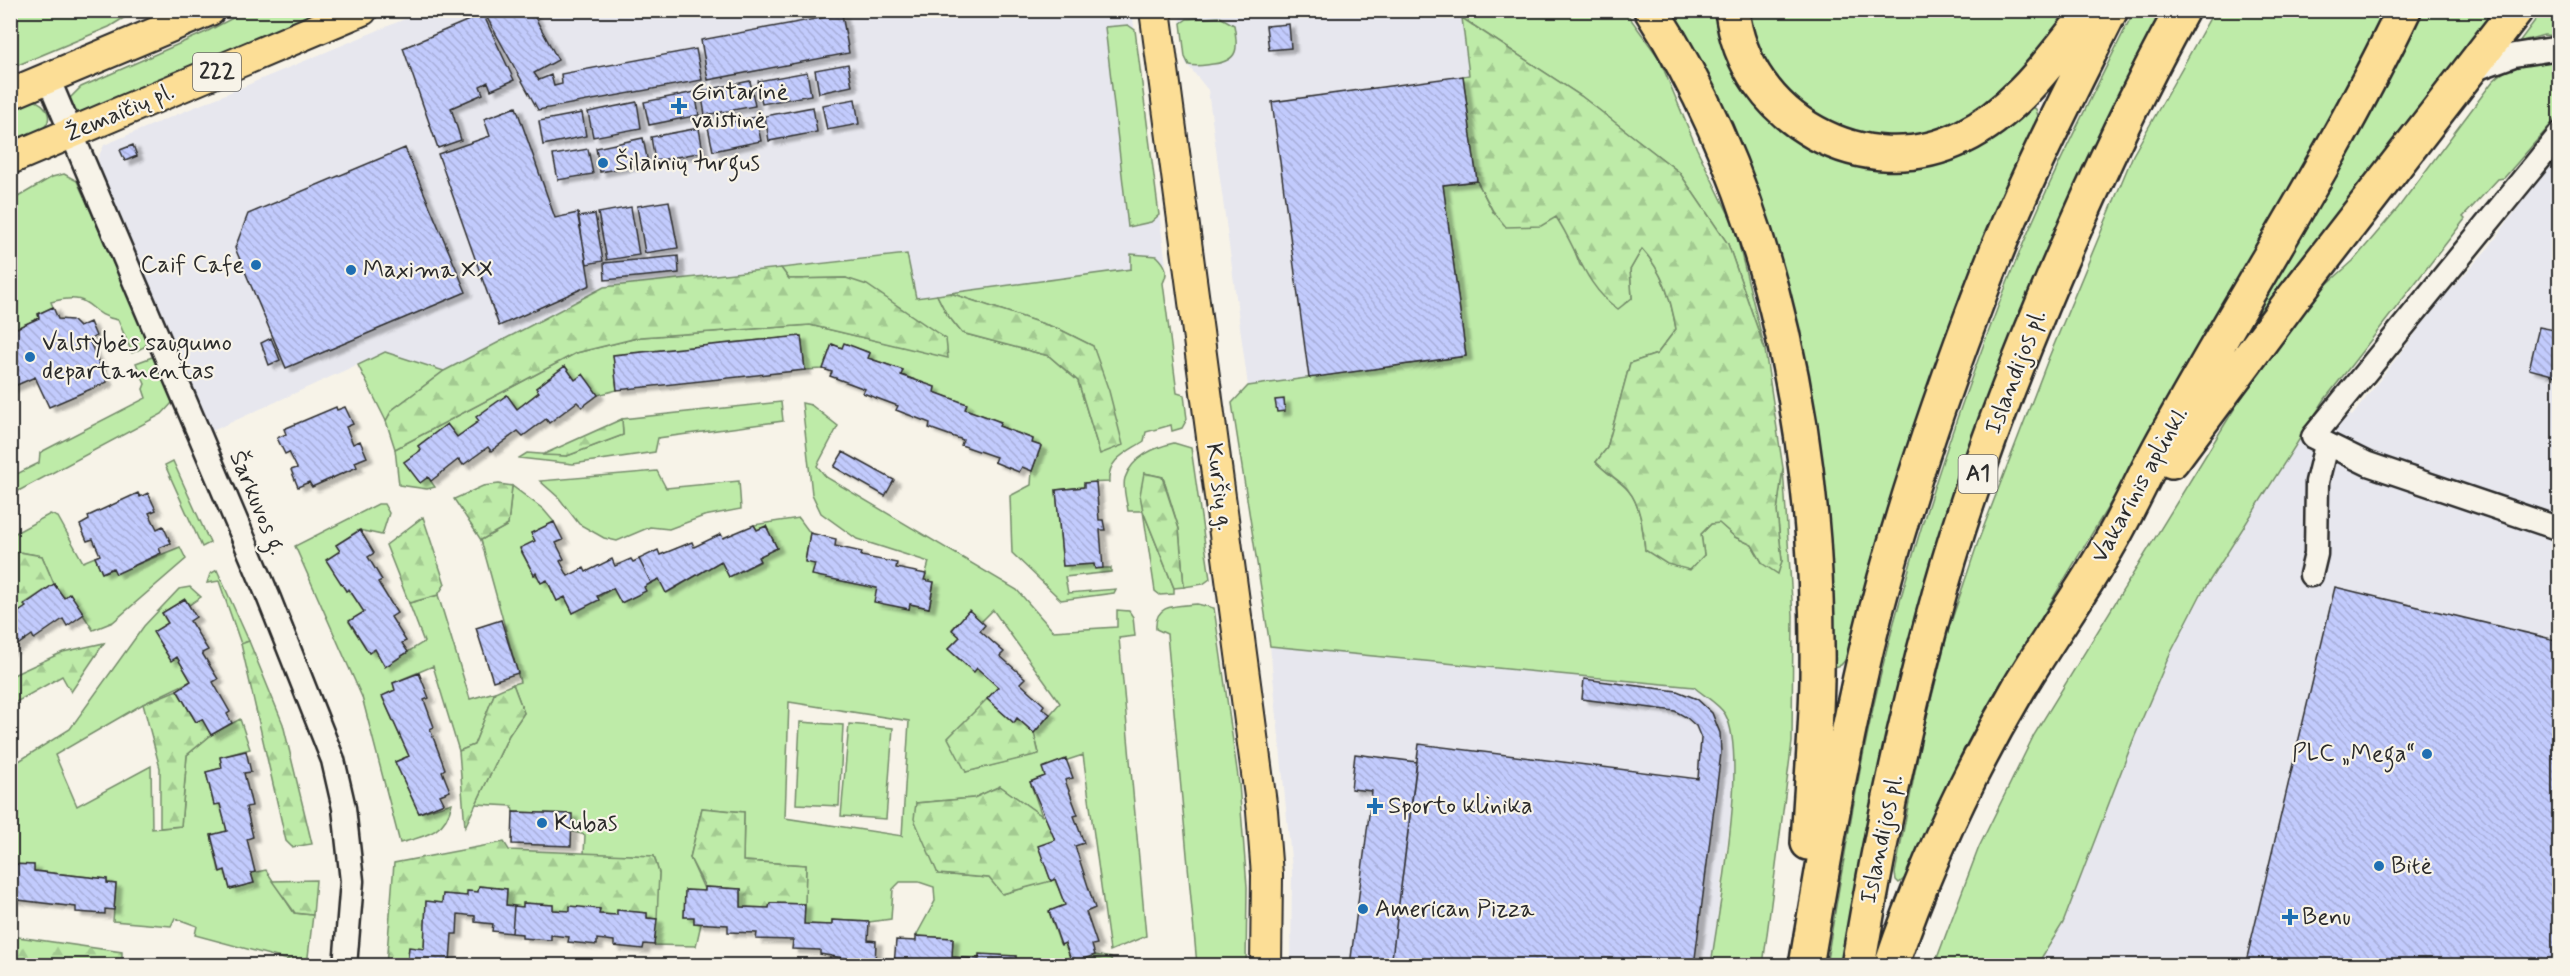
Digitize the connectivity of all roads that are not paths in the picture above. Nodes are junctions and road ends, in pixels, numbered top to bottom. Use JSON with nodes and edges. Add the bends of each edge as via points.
{"nodes":[{"id":1,"x":362,"y":10,"type":"edge"},
{"id":2,"x":1155,"y":10,"type":"edge"},
{"id":3,"x":1652,"y":10,"type":"edge"},
{"id":4,"x":1732,"y":10,"type":"edge"},
{"id":5,"x":2091,"y":10,"type":"edge"},
{"id":6,"x":2111,"y":10,"type":"edge"},
{"id":7,"x":2182,"y":10,"type":"edge"},
{"id":8,"x":2404,"y":10,"type":"edge"},
{"id":9,"x":2516,"y":10,"type":"edge"},
{"id":10,"x":206,"y":11,"type":"edge"},
{"id":11,"x":2559,"y":48,"type":"edge"},
{"id":12,"x":2469,"y":72,"type":"junction"},
{"id":13,"x":48,"y":78,"type":"junction"},
{"id":14,"x":10,"y":94,"type":"edge"},
{"id":15,"x":72,"y":134,"type":"junction"},
{"id":16,"x":2559,"y":134,"type":"edge"},
{"id":17,"x":10,"y":159,"type":"edge"},
{"id":18,"x":10,"y":173,"type":"edge"},
{"id":19,"x":2326,"y":445,"type":"junction"},
{"id":20,"x":2559,"y":529,"type":"edge"},
{"id":21,"x":2111,"y":541,"type":"junction"},
{"id":22,"x":2311,"y":575,"type":"dead end"},
{"id":23,"x":345,"y":966,"type":"edge"},
{"id":24,"x":1266,"y":966,"type":"edge"},
{"id":25,"x":1804,"y":966,"type":"edge"},
{"id":26,"x":1858,"y":966,"type":"edge"},
{"id":27,"x":1891,"y":966,"type":"edge"}],
"edges":[{"from":1,"to":15,"type":"main road","name":"Žemaičių pl.","number":"222"},
{"from":2,"to":24,"type":"main road","name":"Kuršių g.","via":[[1262,811],[1267,875]]},
{"from":3,"to":25,"type":"highway","via":[[1678,52],[1734,170],[1754,228],[1794,395],[1813,537],[1817,679]]},
{"from":4,"to":5,"type":"highway","via":[[1743,56],[1778,107],[1821,138],[1848,148],[1892,154],[1932,150],[1964,137],[2010,108]]},
{"from":6,"to":25,"type":"highway","number":"A1","via":[[1985,279],[1923,456],[1867,647]]},
{"from":7,"to":26,"type":"highway","name":"Islandijos pl.","number":"A1","via":[[2127,111],[2080,214],[1983,459],[1933,615],[1874,874]]},
{"from":8,"to":21,"type":"highway","name":"Vakarinis aplinkl.","via":[[2348,118],[2167,434]]},
{"from":9,"to":12,"type":"highway"},
{"from":10,"to":13,"type":"main road","number":"222"},
{"from":11,"to":12,"type":"street","via":[[2514,55]]},
{"from":12,"to":21,"type":"highway"},
{"from":13,"to":14,"type":"main road","number":"222"},
{"from":13,"to":15,"type":"street","name":"Šarkuvos g."},
{"from":15,"to":17,"type":"main road","name":"Žemaičių pl.","number":"222"},
{"from":15,"to":18,"type":"main road"},
{"from":15,"to":23,"type":"street","name":"Šarkuvos g.","via":[[268,596],[333,760],[344,808],[352,881]]},
{"from":16,"to":19,"type":"street","via":[[2313,437]]},
{"from":19,"to":20,"type":"street","via":[[2430,486]]},
{"from":19,"to":22,"type":"street","via":[[2317,482],[2316,554]]},
{"from":21,"to":27,"type":"highway","name":"Vakarinis aplinkl.","via":[[2015,693],[1984,751],[1904,927]]}]}
